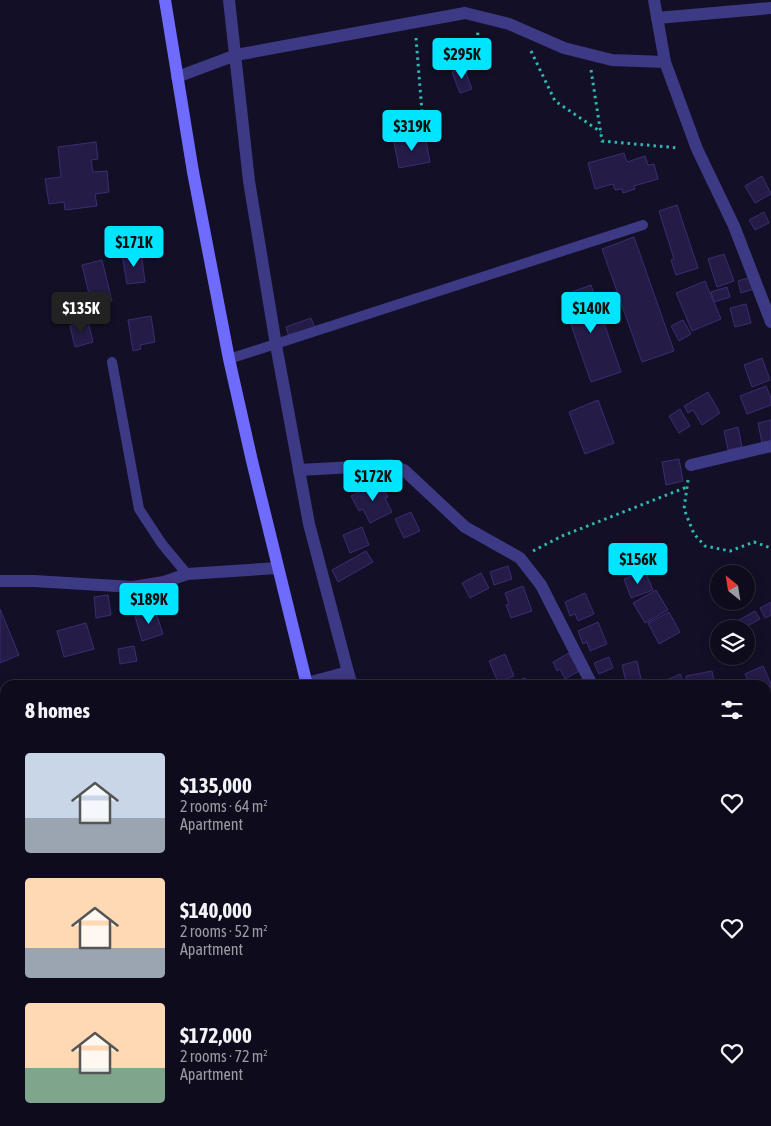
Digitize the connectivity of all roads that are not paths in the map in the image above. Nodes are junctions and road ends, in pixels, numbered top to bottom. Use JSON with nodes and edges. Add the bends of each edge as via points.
{"nodes":[{"id":1,"x":164,"y":0,"type":"edge"},
{"id":2,"x":229,"y":0,"type":"edge"},
{"id":3,"x":654,"y":0,"type":"edge"},
{"id":4,"x":771,"y":8,"type":"edge"},
{"id":5,"x":657,"y":18,"type":"junction"},
{"id":6,"x":236,"y":55,"type":"junction"},
{"id":7,"x":665,"y":62,"type":"junction"},
{"id":8,"x":178,"y":76,"type":"junction"},
{"id":9,"x":643,"y":224,"type":"dead end"},
{"id":10,"x":771,"y":322,"type":"edge"},
{"id":11,"x":276,"y":345,"type":"junction"},
{"id":12,"x":229,"y":358,"type":"junction"},
{"id":13,"x":112,"y":362,"type":"dead end"},
{"id":14,"x":771,"y":446,"type":"edge"},
{"id":15,"x":690,"y":465,"type":"road end"},
{"id":16,"x":300,"y":470,"type":"junction"},
{"id":17,"x":278,"y":568,"type":"junction"},
{"id":18,"x":187,"y":574,"type":"junction"},
{"id":19,"x":0,"y":581,"type":"edge"},
{"id":20,"x":348,"y":672,"type":"junction"},
{"id":21,"x":306,"y":680,"type":"edge"},
{"id":22,"x":321,"y":680,"type":"edge"},
{"id":23,"x":350,"y":680,"type":"edge"},
{"id":24,"x":589,"y":680,"type":"edge"}],
"edges":[{"from":1,"to":8,"type":"main road"},
{"from":2,"to":6,"type":"street"},
{"from":3,"to":5,"type":"street"},
{"from":4,"to":5,"type":"street"},
{"from":5,"to":7,"type":"street"},
{"from":6,"to":7,"type":"street","via":[[465,13],[508,24],[564,48],[612,60]]},
{"from":6,"to":8,"type":"street"},
{"from":6,"to":11,"type":"street","via":[[249,181]]},
{"from":7,"to":10,"type":"street","via":[[697,149],[734,226]]},
{"from":8,"to":12,"type":"main road"},
{"from":9,"to":11,"type":"lane"},
{"from":11,"to":12,"type":"lane"},
{"from":11,"to":16,"type":"street"},
{"from":12,"to":17,"type":"main road"},
{"from":13,"to":18,"type":"lane","via":[[139,509]]},
{"from":14,"to":15,"type":"street"},
{"from":16,"to":20,"type":"street","via":[[309,524]]},
{"from":16,"to":24,"type":"street","via":[[391,465],[404,470],[465,527],[520,558],[541,585]]},
{"from":17,"to":18,"type":"street"},
{"from":17,"to":21,"type":"main road"},
{"from":18,"to":19,"type":"street","via":[[133,587]]},
{"from":20,"to":22,"type":"street"},
{"from":20,"to":23,"type":"street"}]}
